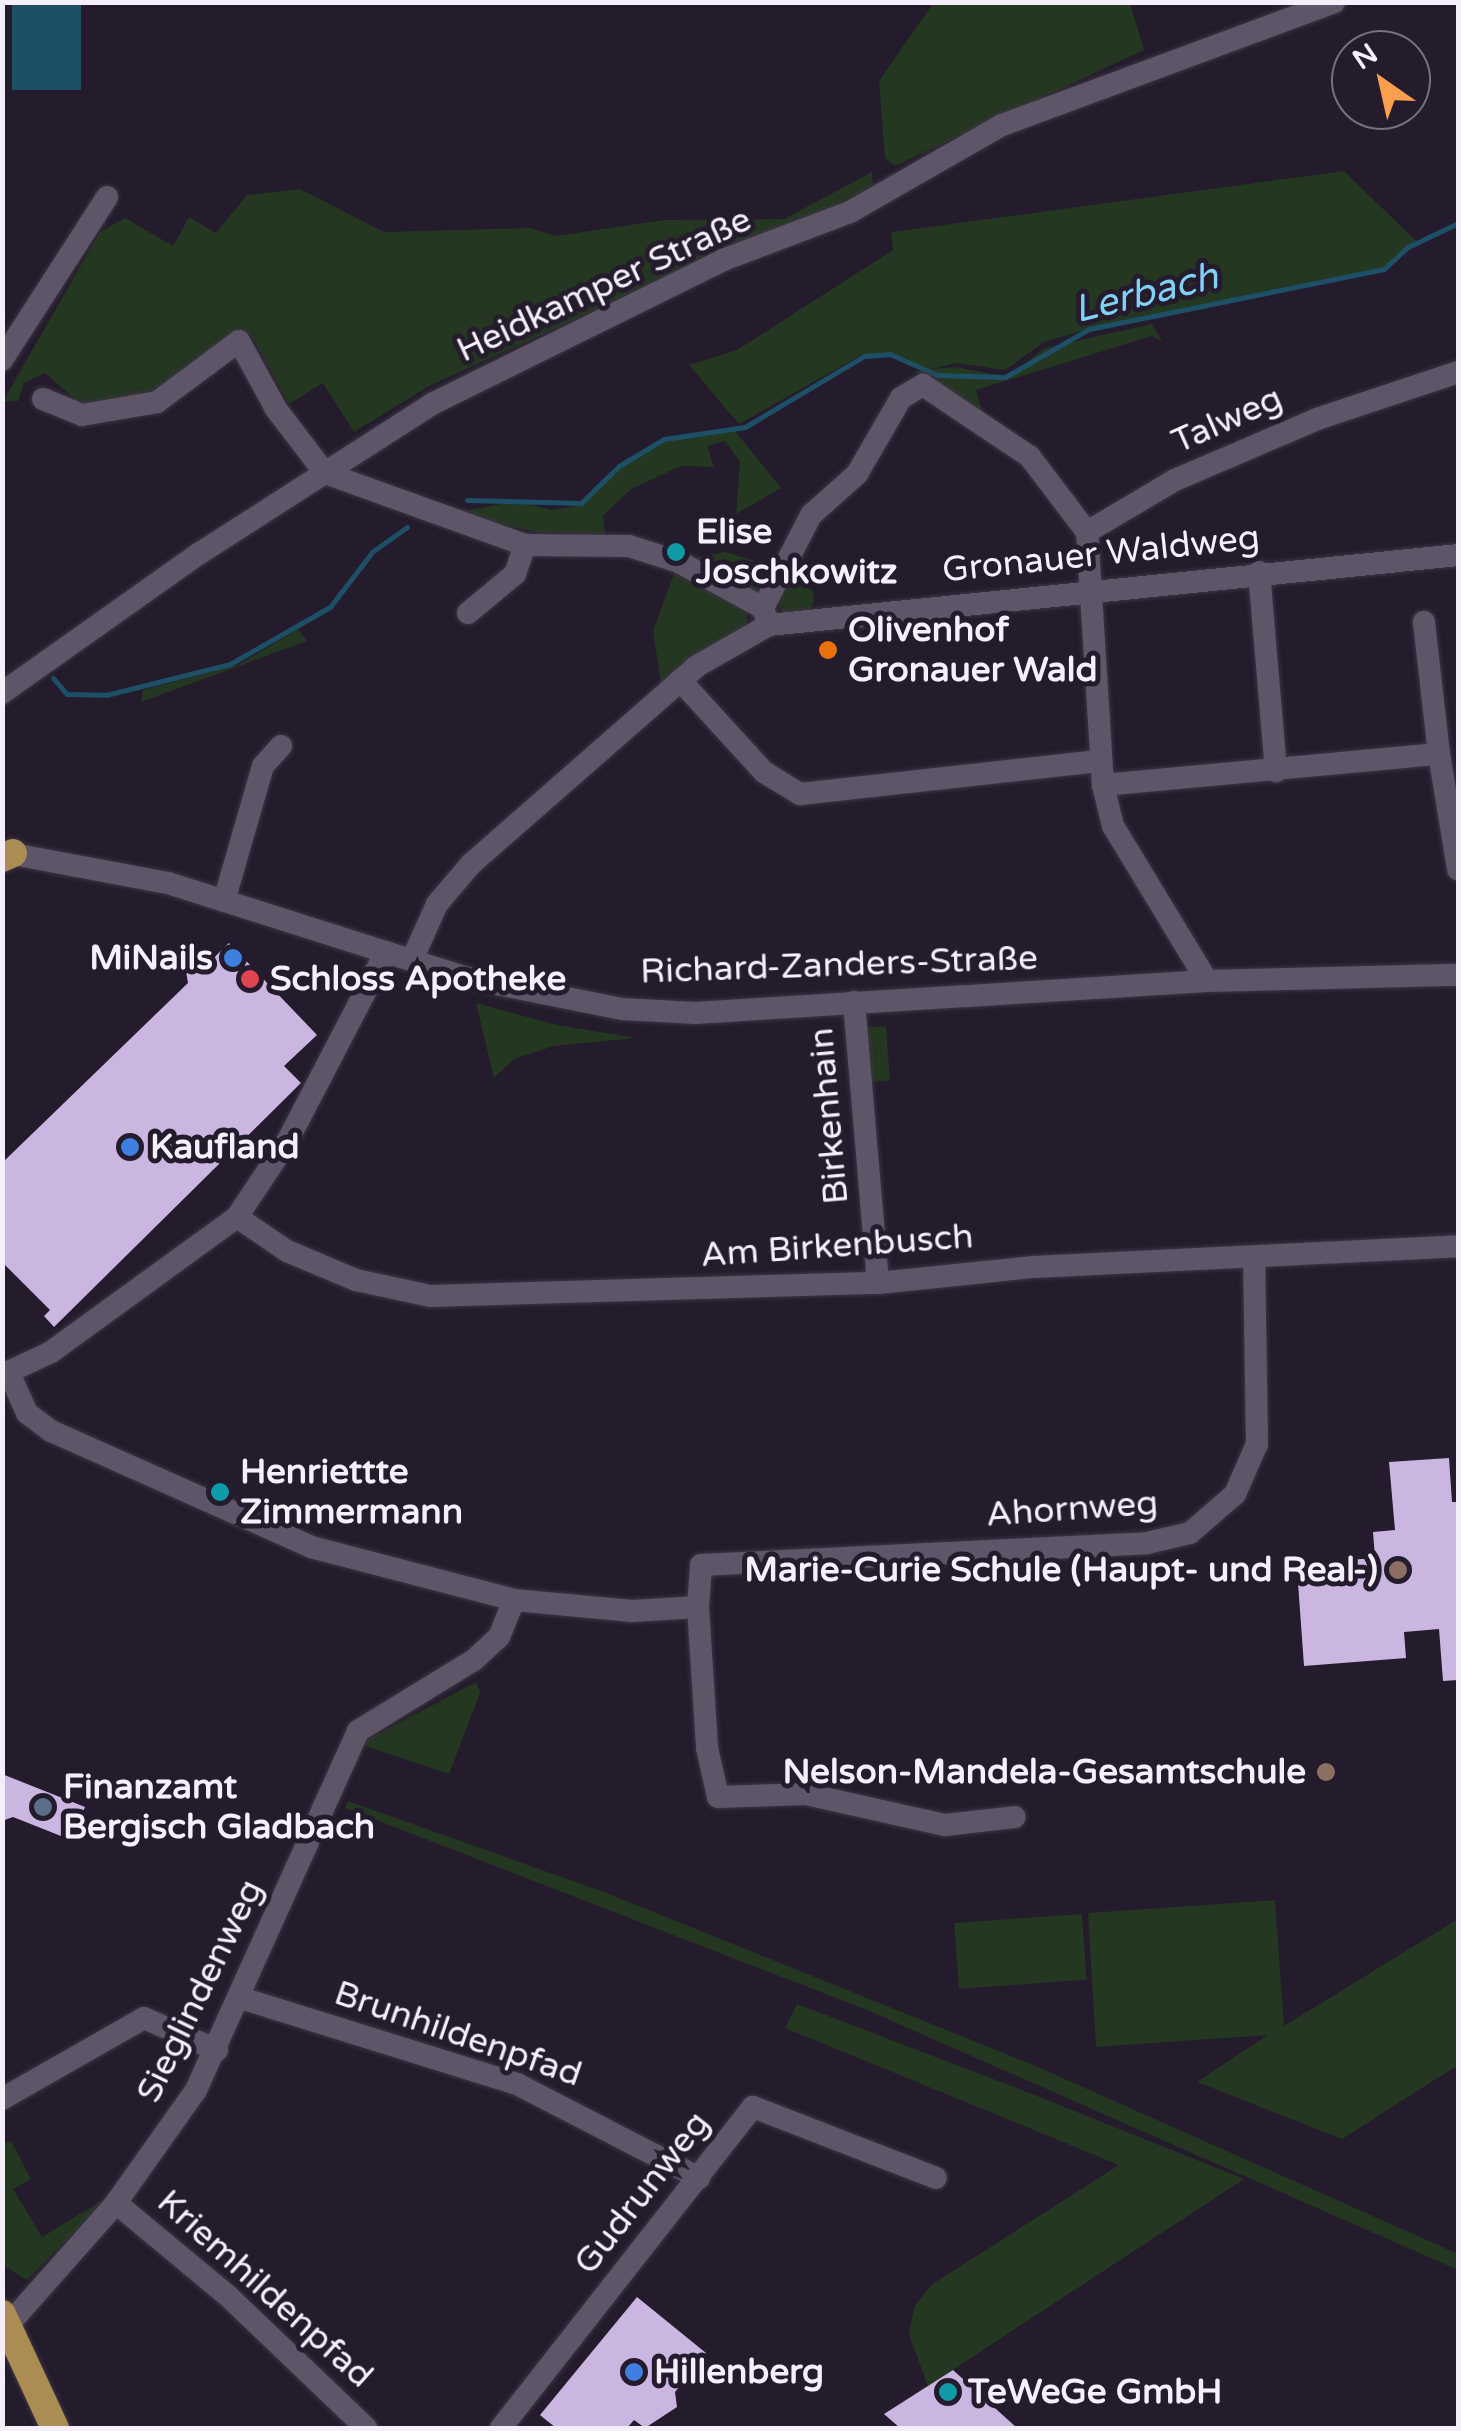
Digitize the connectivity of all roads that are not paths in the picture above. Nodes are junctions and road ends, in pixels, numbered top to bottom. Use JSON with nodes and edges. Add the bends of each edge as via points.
{"nodes":[{"id":1,"x":1334,"y":2,"type":"edge"},
{"id":2,"x":107,"y":197,"type":"dead end"},
{"id":3,"x":2,"y":360,"type":"edge"},
{"id":4,"x":1458,"y":372,"type":"edge"},
{"id":5,"x":44,"y":399,"type":"dead end"},
{"id":6,"x":325,"y":474,"type":"junction"},
{"id":7,"x":1088,"y":532,"type":"junction"},
{"id":8,"x":525,"y":545,"type":"junction"},
{"id":9,"x":1458,"y":555,"type":"edge"},
{"id":10,"x":1259,"y":572,"type":"junction"},
{"id":11,"x":1096,"y":590,"type":"junction"},
{"id":12,"x":468,"y":612,"type":"dead end"},
{"id":13,"x":766,"y":616,"type":"junction"},
{"id":14,"x":1424,"y":622,"type":"dead end"},
{"id":15,"x":680,"y":680,"type":"junction"},
{"id":16,"x":2,"y":693,"type":"edge"},
{"id":17,"x":281,"y":746,"type":"dead end"},
{"id":18,"x":1439,"y":754,"type":"junction"},
{"id":19,"x":1276,"y":771,"type":"junction"},
{"id":20,"x":1102,"y":773,"type":"junction"},
{"id":21,"x":6,"y":854,"type":"edge"},
{"id":22,"x":1458,"y":863,"type":"edge"},
{"id":23,"x":224,"y":902,"type":"junction"},
{"id":24,"x":386,"y":952,"type":"junction"},
{"id":25,"x":412,"y":960,"type":"junction"},
{"id":26,"x":1458,"y":975,"type":"edge"},
{"id":27,"x":1207,"y":981,"type":"junction"},
{"id":28,"x":854,"y":1002,"type":"junction"},
{"id":29,"x":236,"y":1217,"type":"junction"},
{"id":30,"x":1458,"y":1246,"type":"edge"},
{"id":31,"x":1254,"y":1260,"type":"junction"},
{"id":32,"x":878,"y":1283,"type":"junction"},
{"id":33,"x":6,"y":1375,"type":"edge"},
{"id":34,"x":514,"y":1600,"type":"junction"},
{"id":35,"x":698,"y":1607,"type":"junction"},
{"id":36,"x":1014,"y":1817,"type":"dead end"},
{"id":37,"x":241,"y":1998,"type":"junction"},
{"id":38,"x":217,"y":2050,"type":"junction"},
{"id":39,"x":2,"y":2099,"type":"edge"},
{"id":40,"x":699,"y":2178,"type":"junction"},
{"id":41,"x":936,"y":2178,"type":"dead end"},
{"id":42,"x":116,"y":2203,"type":"junction"},
{"id":43,"x":4,"y":2324,"type":"edge"},
{"id":44,"x":55,"y":2428,"type":"edge"},
{"id":45,"x":366,"y":2428,"type":"edge"},
{"id":46,"x":501,"y":2428,"type":"edge"}],
"edges":[{"from":1,"to":6,"type":"street","name":"Heidkamper Straße","via":[[1002,125],[834,220],[723,260],[432,404]]},
{"from":2,"to":3,"type":"street"},
{"from":4,"to":7,"type":"street","name":"Talweg","via":[[1282,434],[1176,480]]},
{"from":5,"to":6,"type":"street","via":[[82,415],[117,414],[157,402],[239,341],[247,343],[276,409]]},
{"from":6,"to":8,"type":"street"},
{"from":6,"to":16,"type":"street","name":"Heidkamper Straße"},
{"from":7,"to":11,"type":"street"},
{"from":7,"to":13,"type":"street","via":[[1030,457],[923,385],[901,398],[857,474],[811,515]]},
{"from":8,"to":12,"type":"street","via":[[514,574]]},
{"from":8,"to":13,"type":"street","via":[[630,546],[679,562]]},
{"from":9,"to":10,"type":"street","name":"Gronauer Waldweg"},
{"from":10,"to":11,"type":"street","name":"Gronauer Waldweg"},
{"from":10,"to":19,"type":"street"},
{"from":11,"to":13,"type":"street","name":"Gronauer Waldweg"},
{"from":11,"to":20,"type":"street"},
{"from":13,"to":15,"type":"street","name":"Gronauer Waldweg"},
{"from":14,"to":18,"type":"street"},
{"from":15,"to":20,"type":"street","via":[[764,772],[800,794]]},
{"from":15,"to":25,"type":"street","name":"Gronauer Waldweg","via":[[471,864],[437,904]]},
{"from":17,"to":23,"type":"street","via":[[263,766]]},
{"from":18,"to":19,"type":"street"},
{"from":18,"to":22,"type":"street"},
{"from":19,"to":20,"type":"street"},
{"from":20,"to":27,"type":"street","via":[[1134,868]]},
{"from":21,"to":23,"type":"street","name":"Richard-Zanders-Straße","via":[[96,865]]},
{"from":23,"to":24,"type":"street","name":"Richard-Zanders-Straße"},
{"from":24,"to":25,"type":"street","name":"Richard-Zanders-Straße"},
{"from":24,"to":29,"type":"street","via":[[287,1142]]},
{"from":25,"to":28,"type":"street","name":"Richard-Zanders-Straße","via":[[622,1009],[694,1014]]},
{"from":26,"to":27,"type":"street","name":"Richard-Zanders-Straße"},
{"from":27,"to":28,"type":"street","name":"Richard-Zanders-Straße"},
{"from":28,"to":32,"type":"street","name":"Birkenhain"},
{"from":29,"to":32,"type":"street","name":"Am Birkenbusch","via":[[287,1251],[356,1280],[430,1296]]},
{"from":29,"to":33,"type":"street"},
{"from":30,"to":31,"type":"street","name":"Am Birkenbusch"},
{"from":31,"to":32,"type":"street","name":"Am Birkenbusch","via":[[1034,1267]]},
{"from":31,"to":35,"type":"street","name":"Ahornweg","via":[[1257,1444],[1234,1494],[1190,1534],[1147,1543],[701,1565]]},
{"from":33,"to":34,"type":"street","via":[[27,1413],[51,1431],[294,1539]]},
{"from":34,"to":35,"type":"street","via":[[632,1611]]},
{"from":34,"to":37,"type":"street","name":"Sieglindenweg","via":[[499,1636],[474,1660],[358,1732]]},
{"from":35,"to":36,"type":"street","name":"Ahornweg","via":[[706,1748],[718,1797],[806,1794],[945,1825]]},
{"from":37,"to":38,"type":"street","name":"Sieglindenweg"},
{"from":37,"to":40,"type":"street","name":"Brunhildenpfad","via":[[518,2084]]},
{"from":38,"to":39,"type":"street","via":[[144,2018]]},
{"from":38,"to":42,"type":"street","name":"Sieglindenweg"},
{"from":40,"to":41,"type":"street","name":"Gudrunweg","via":[[753,2107]]},
{"from":40,"to":46,"type":"street","name":"Gudrunweg"},
{"from":42,"to":43,"type":"street","name":"Sieglindenweg"},
{"from":42,"to":45,"type":"street","name":"Kriemhildenpfad","via":[[153,2228]]},
{"from":43,"to":44,"type":"main road"}]}
